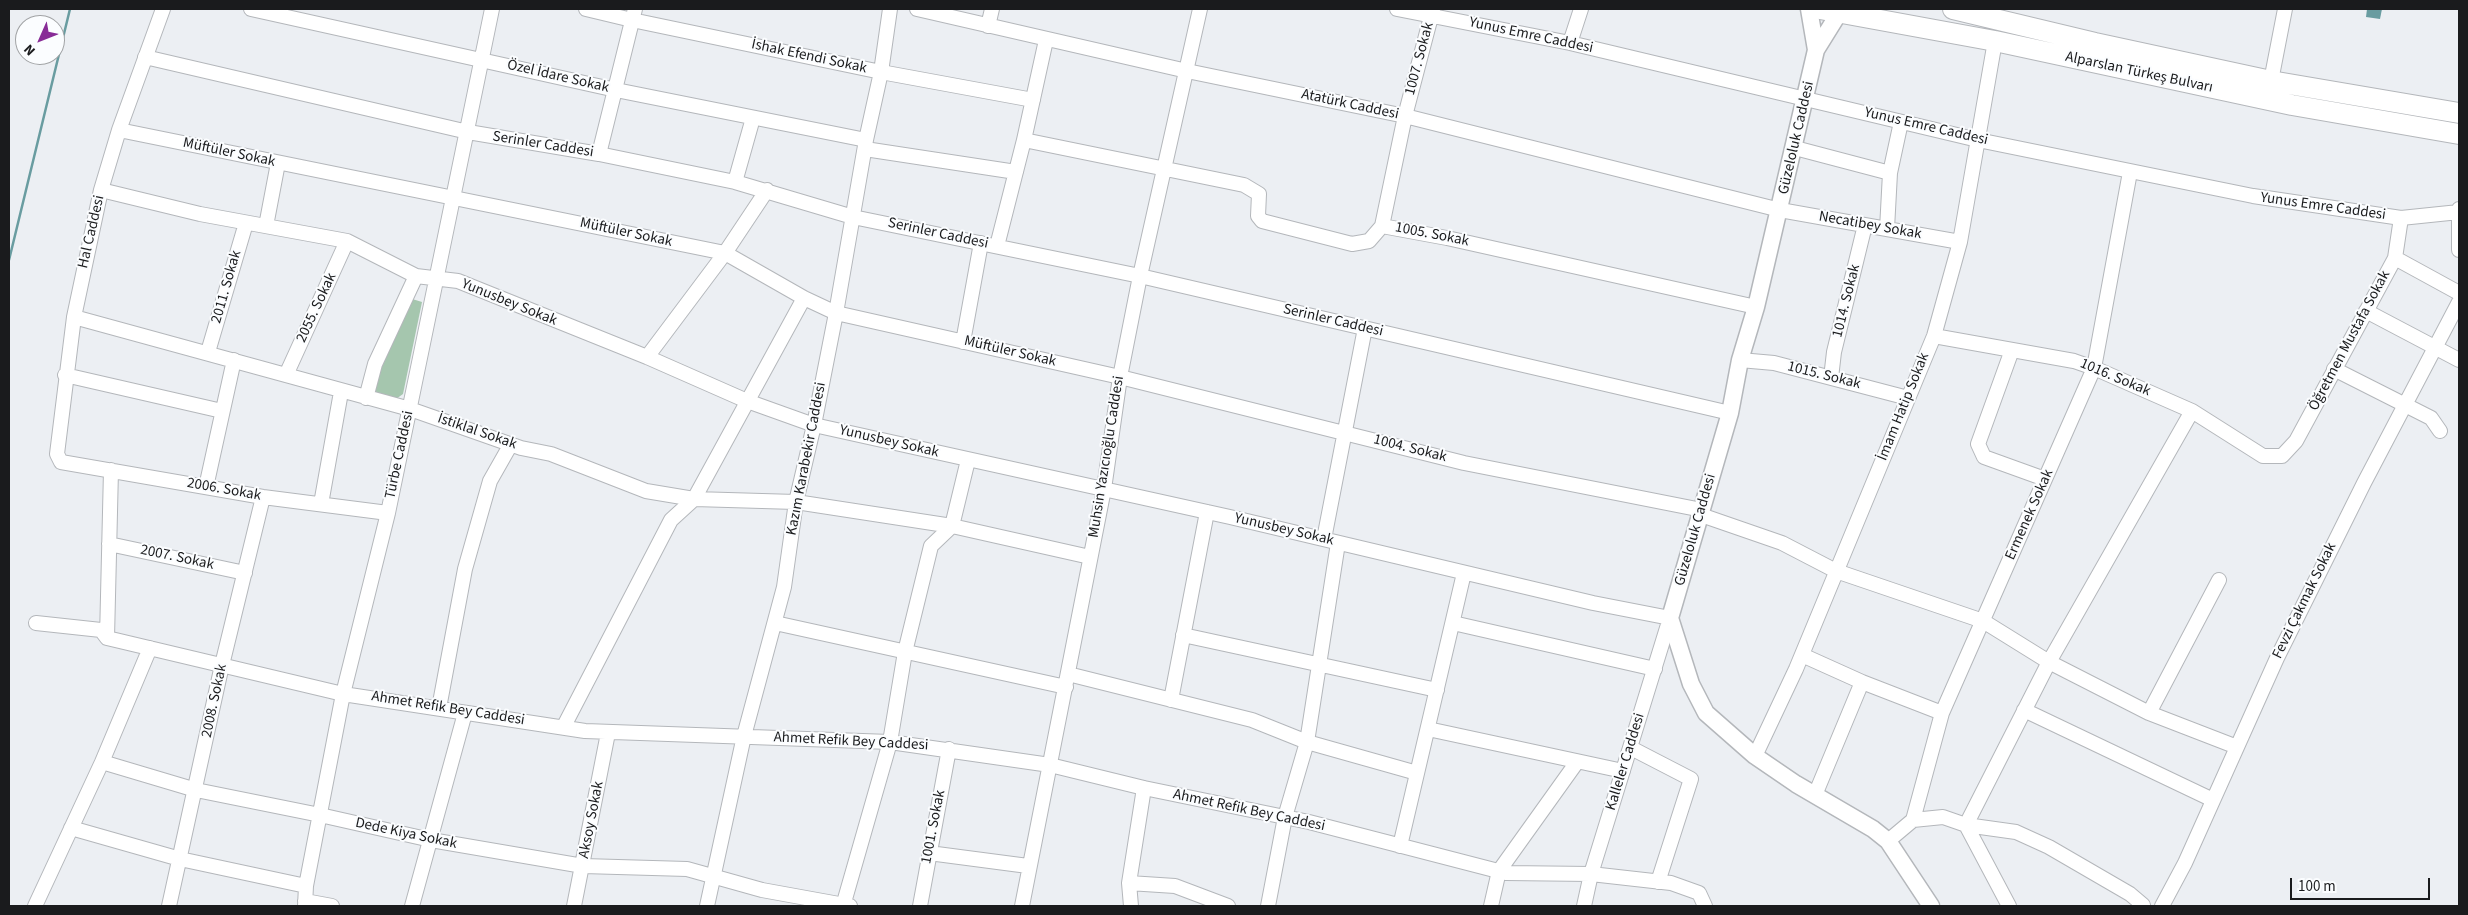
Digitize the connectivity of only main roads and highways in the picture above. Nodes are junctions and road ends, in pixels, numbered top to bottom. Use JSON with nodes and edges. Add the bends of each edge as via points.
{"nodes":[{"id":1,"x":1809,"y":9,"type":"edge"},
{"id":2,"x":1820,"y":9,"type":"edge"},
{"id":3,"x":1953,"y":9,"type":"edge"},
{"id":4,"x":1841,"y":11,"type":"edge"},
{"id":5,"x":1816,"y":50,"type":"junction"},
{"id":6,"x":2459,"y":113,"type":"edge"},
{"id":7,"x":2459,"y":134,"type":"edge"},
{"id":8,"x":1931,"y":906,"type":"edge"}],
"edges":[{"from":1,"to":5,"type":"main road","name":"Güzeloluk Caddesi"},
{"from":2,"to":4,"type":"highway","name":"Alparslan Türkeş Bulvarı"},
{"from":3,"to":6,"type":"highway","name":"Alparslan Türkeş Bulvarı","via":[[2271,81]]},
{"from":4,"to":5,"type":"main road","name":"Güzeloluk Caddesi"},
{"from":4,"to":7,"type":"highway","name":"Alparslan Türkeş Bulvarı","via":[[2292,105]]},
{"from":5,"to":8,"type":"main road","name":"Güzeloluk Caddesi","via":[[1730,413],[1670,618],[1691,684],[1706,713],[1756,756],[1874,829],[1888,841]]}]}
